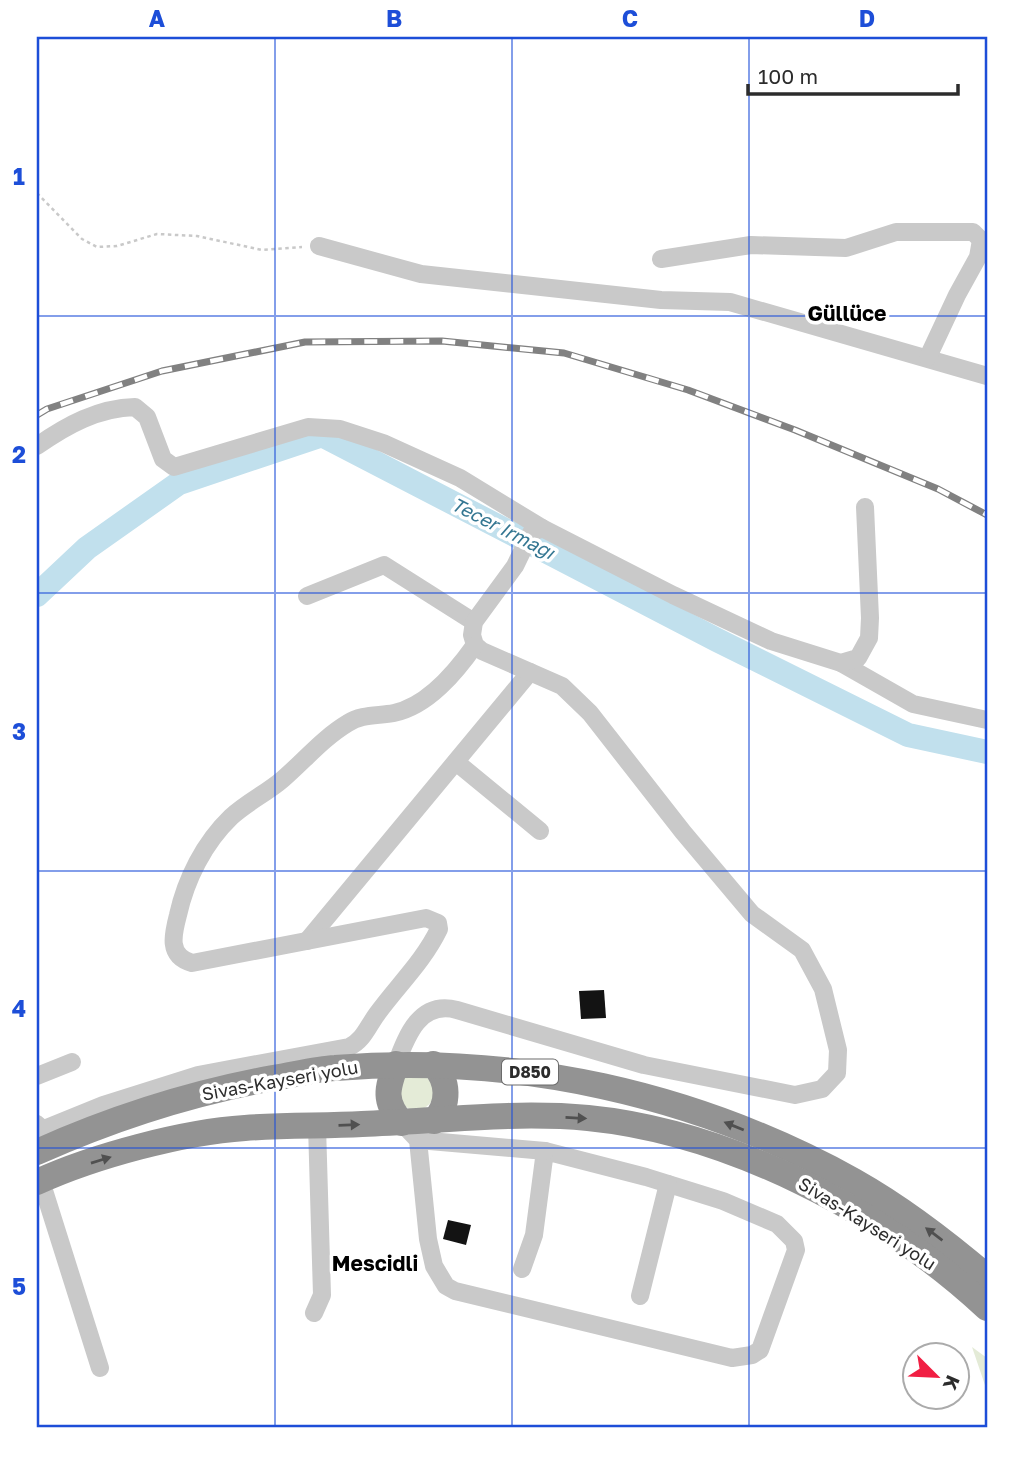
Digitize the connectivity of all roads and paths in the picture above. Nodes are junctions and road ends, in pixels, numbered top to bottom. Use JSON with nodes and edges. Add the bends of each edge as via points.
{"nodes":[{"id":1,"x":37,"y":192,"type":"edge"},
{"id":2,"x":319,"y":246,"type":"joint"},
{"id":3,"x":661,"y":259,"type":"dead end"},
{"id":4,"x":928,"y":358,"type":"junction"},
{"id":5,"x":987,"y":376,"type":"edge"},
{"id":6,"x":37,"y":446,"type":"edge"},
{"id":7,"x":864,"y":507,"type":"dead end"},
{"id":8,"x":537,"y":531,"type":"junction"},
{"id":9,"x":307,"y":596,"type":"dead end"},
{"id":10,"x":474,"y":622,"type":"junction"},
{"id":11,"x":475,"y":645,"type":"junction"},
{"id":12,"x":841,"y":663,"type":"junction"},
{"id":13,"x":530,"y":672,"type":"junction"},
{"id":14,"x":987,"y":720,"type":"edge"},
{"id":15,"x":456,"y":762,"type":"junction"},
{"id":16,"x":540,"y":831,"type":"dead end"},
{"id":17,"x":307,"y":941,"type":"junction"},
{"id":18,"x":416,"y":1024,"type":"junction"},
{"id":19,"x":72,"y":1062,"type":"dead end"},
{"id":20,"x":396,"y":1064,"type":"junction"},
{"id":21,"x":433,"y":1064,"type":"junction"},
{"id":22,"x":37,"y":1076,"type":"edge"},
{"id":23,"x":317,"y":1126,"type":"junction"},
{"id":24,"x":418,"y":1128,"type":"junction"},
{"id":25,"x":39,"y":1138,"type":"edge"},
{"id":26,"x":545,"y":1151,"type":"junction"},
{"id":27,"x":39,"y":1182,"type":"edge"},
{"id":28,"x":668,"y":1184,"type":"junction"},
{"id":29,"x":522,"y":1269,"type":"dead end"},
{"id":30,"x":987,"y":1277,"type":"edge"},
{"id":31,"x":640,"y":1296,"type":"dead end"},
{"id":32,"x":987,"y":1308,"type":"edge"},
{"id":33,"x":314,"y":1314,"type":"dead end"},
{"id":34,"x":100,"y":1368,"type":"dead end"}],
"edges":[{"from":1,"to":2,"type":"path","via":[[82,239],[97,247],[158,234],[197,236],[262,250]]},
{"from":2,"to":4,"type":"street","via":[[421,274],[661,300],[730,302]]},
{"from":3,"to":4,"type":"street","via":[[751,244],[846,248],[896,232],[973,232],[981,240],[978,257]]},
{"from":4,"to":5,"type":"street"},
{"from":6,"to":8,"type":"street","via":[[66,426],[113,408],[135,407],[147,417],[163,459],[174,467],[308,427],[340,429],[460,478]]},
{"from":7,"to":12,"type":"street","via":[[869,638],[858,658]]},
{"from":8,"to":10,"type":"street"},
{"from":8,"to":12,"type":"street","via":[[771,641]]},
{"from":9,"to":10,"type":"street","via":[[384,565]]},
{"from":10,"to":11,"type":"street"},
{"from":11,"to":13,"type":"street"},
{"from":11,"to":17,"type":"street","via":[[457,670],[419,702],[394,713],[349,721],[232,817],[191,875],[172,942],[180,957],[192,963]]},
{"from":12,"to":14,"type":"street","via":[[913,704]]},
{"from":13,"to":15,"type":"street"},
{"from":13,"to":18,"type":"street","via":[[562,686],[590,713],[752,914],[802,950],[823,989],[838,1050],[837,1073],[822,1088],[795,1095],[644,1065],[447,1007],[434,1009]]},
{"from":15,"to":16,"type":"street"},
{"from":15,"to":17,"type":"street"},
{"from":17,"to":25,"type":"street","via":[[426,918],[438,923],[439,929],[422,960],[355,1044],[198,1074],[103,1105]]},
{"from":18,"to":20,"type":"street"},
{"from":18,"to":21,"type":"street","via":[[416,1047]]},
{"from":19,"to":22,"type":"street"},
{"from":20,"to":21,"type":"highway","name":"Sivas-Kayseri yolu","number":"D850"},
{"from":20,"to":24,"type":"highway","via":[[389,1084],[392,1110]]},
{"from":20,"to":25,"type":"highway","name":"Sivas-Kayseri yolu","number":"D850","via":[[332,1068],[240,1084]]},
{"from":21,"to":24,"type":"highway","via":[[446,1088],[442,1110]]},
{"from":30,"to":21,"type":"highway","name":"Sivas-Kayseri yolu","number":"D850","one_way":true,"via":[[854,1181],[723,1121],[595,1084],[515,1070]]},
{"from":23,"to":24,"type":"highway","name":"Sivas-Kayseri yolu","one_way":true},
{"from":27,"to":23,"type":"highway","name":"Sivas-Kayseri yolu","one_way":true,"via":[[134,1149],[194,1135]]},
{"from":23,"to":33,"type":"street","via":[[322,1295]]},
{"from":24,"to":26,"type":"street"},
{"from":24,"to":28,"type":"street","via":[[428,1238],[446,1286],[732,1358],[752,1355],[760,1350],[792,1264],[794,1241],[777,1224]]},
{"from":24,"to":32,"type":"highway","name":"Sivas-Kayseri yolu","one_way":true,"via":[[514,1116],[587,1118],[673,1132],[724,1148],[848,1208],[944,1271]]},
{"from":26,"to":28,"type":"street"},
{"from":26,"to":29,"type":"street","via":[[534,1234]]},
{"from":27,"to":34,"type":"street"},
{"from":28,"to":31,"type":"street"}]}
